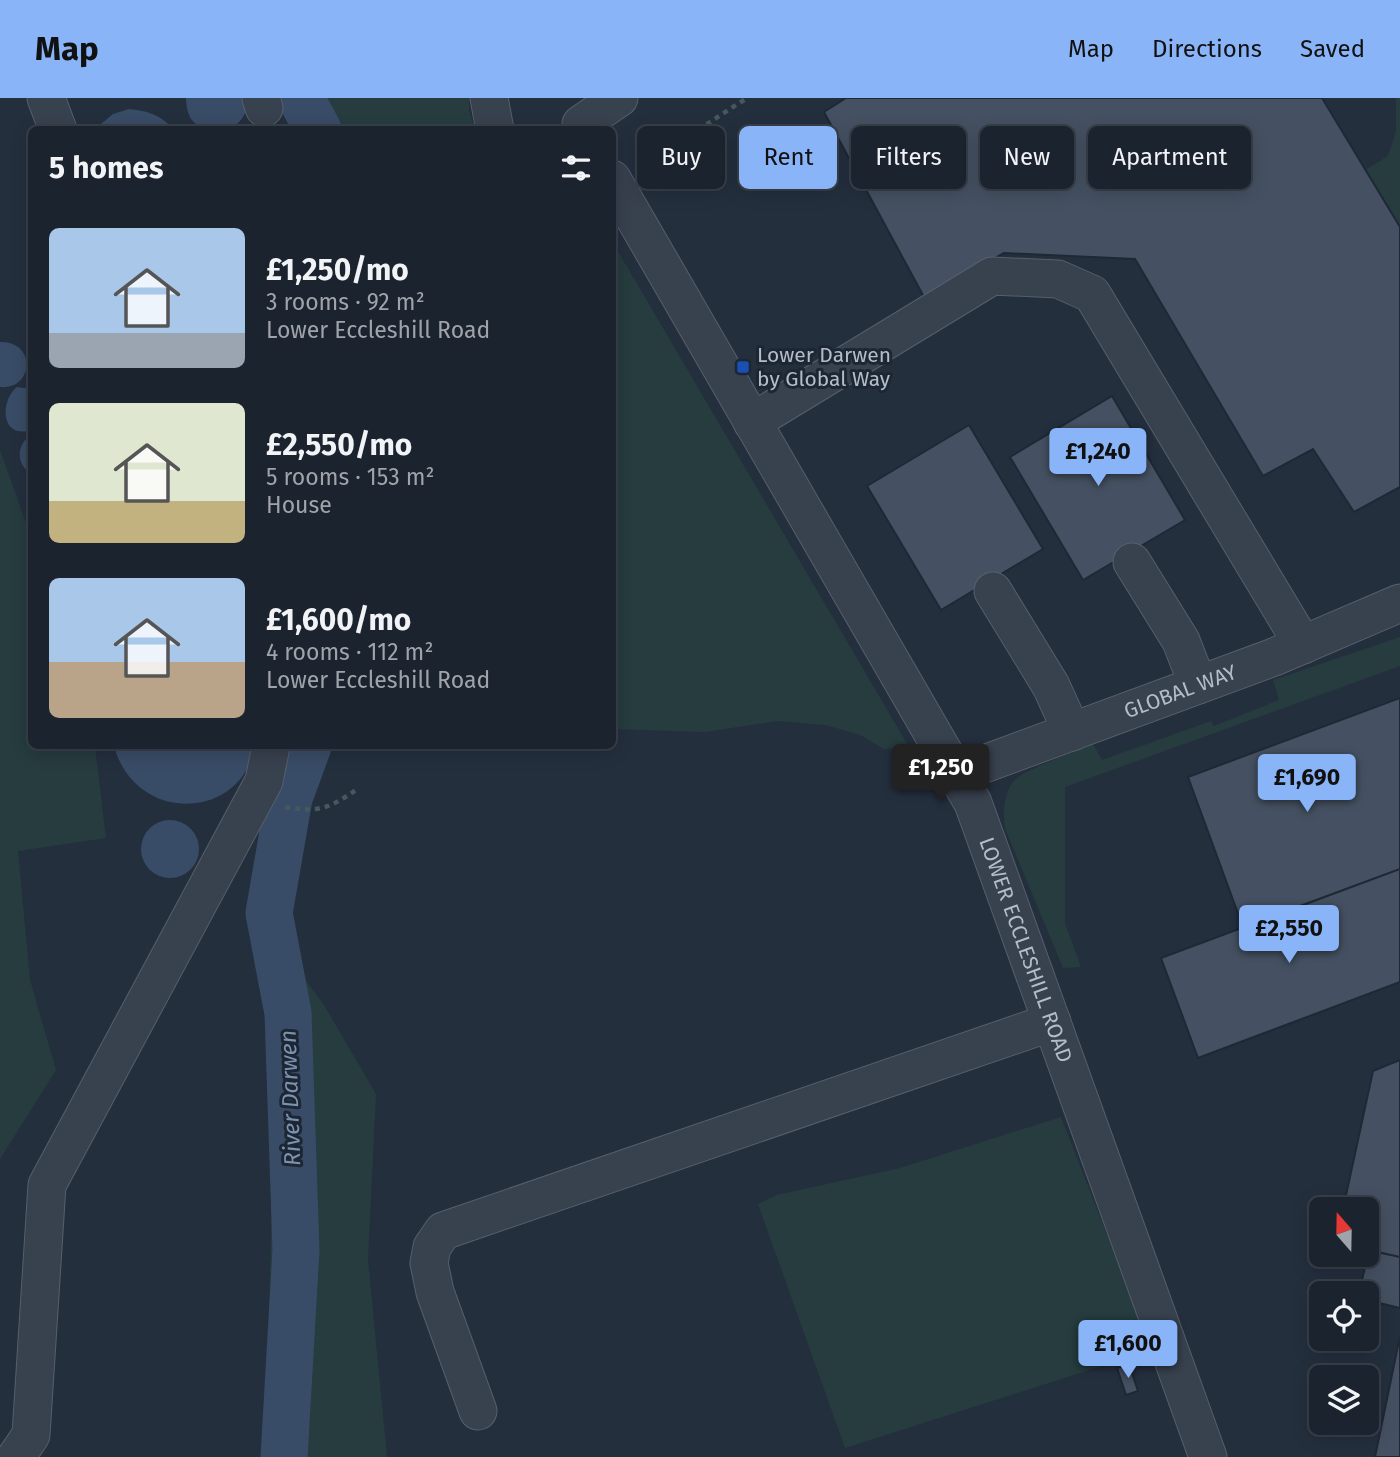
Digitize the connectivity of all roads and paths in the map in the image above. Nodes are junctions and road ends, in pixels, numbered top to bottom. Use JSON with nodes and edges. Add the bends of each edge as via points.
{"nodes":[{"id":1,"x":46,"y":98,"type":"edge"},
{"id":2,"x":489,"y":98,"type":"edge"},
{"id":3,"x":619,"y":98,"type":"edge"},
{"id":4,"x":747,"y":98,"type":"edge"},
{"id":5,"x":577,"y":117,"type":"edge"},
{"id":6,"x":56,"y":126,"type":"edge"},
{"id":7,"x":494,"y":126,"type":"edge"},
{"id":8,"x":618,"y":189,"type":"edge"},
{"id":9,"x":752,"y":422,"type":"junction"},
{"id":10,"x":1132,"y":562,"type":"dead end"},
{"id":11,"x":993,"y":591,"type":"dead end"},
{"id":12,"x":1400,"y":603,"type":"edge"},
{"id":13,"x":1303,"y":645,"type":"junction"},
{"id":14,"x":1198,"y":685,"type":"junction"},
{"id":15,"x":1072,"y":732,"type":"junction"},
{"id":16,"x":270,"y":749,"type":"edge"},
{"id":17,"x":957,"y":774,"type":"junction"},
{"id":18,"x":359,"y":789,"type":"dead end"},
{"id":19,"x":283,"y":807,"type":"dead end"},
{"id":20,"x":1052,"y":1022,"type":"junction"},
{"id":21,"x":478,"y":1410,"type":"dead end"},
{"id":22,"x":16,"y":1457,"type":"edge"},
{"id":23,"x":1208,"y":1457,"type":"edge"}],
"edges":[{"from":1,"to":6,"type":"street"},
{"from":2,"to":7,"type":"street"},
{"from":3,"to":5,"type":"street"},
{"from":4,"to":8,"type":"path","via":[[642,166],[646,185]]},
{"from":8,"to":9,"type":"street","name":"LOWER ECCLESHILL ROAD"},
{"from":9,"to":13,"type":"street","via":[[992,276],[1058,279],[1092,294]]},
{"from":9,"to":17,"type":"street","name":"LOWER ECCLESHILL ROAD"},
{"from":10,"to":14,"type":"street","via":[[1181,641]]},
{"from":11,"to":15,"type":"street","via":[[1051,686]]},
{"from":12,"to":13,"type":"street","name":"GLOBAL WAY"},
{"from":13,"to":14,"type":"street","name":"GLOBAL WAY"},
{"from":14,"to":15,"type":"street","name":"GLOBAL WAY"},
{"from":15,"to":17,"type":"street","name":"GLOBAL WAY"},
{"from":16,"to":22,"type":"street","via":[[264,781],[47,1185],[31,1435]]},
{"from":17,"to":20,"type":"street","name":"LOWER ECCLESHILL ROAD","via":[[973,803]]},
{"from":18,"to":19,"type":"path","via":[[332,806],[307,811]]},
{"from":20,"to":21,"type":"street","via":[[443,1231],[432,1247],[429,1263]]},
{"from":20,"to":23,"type":"street","name":"LOWER ECCLESHILL ROAD"}]}
